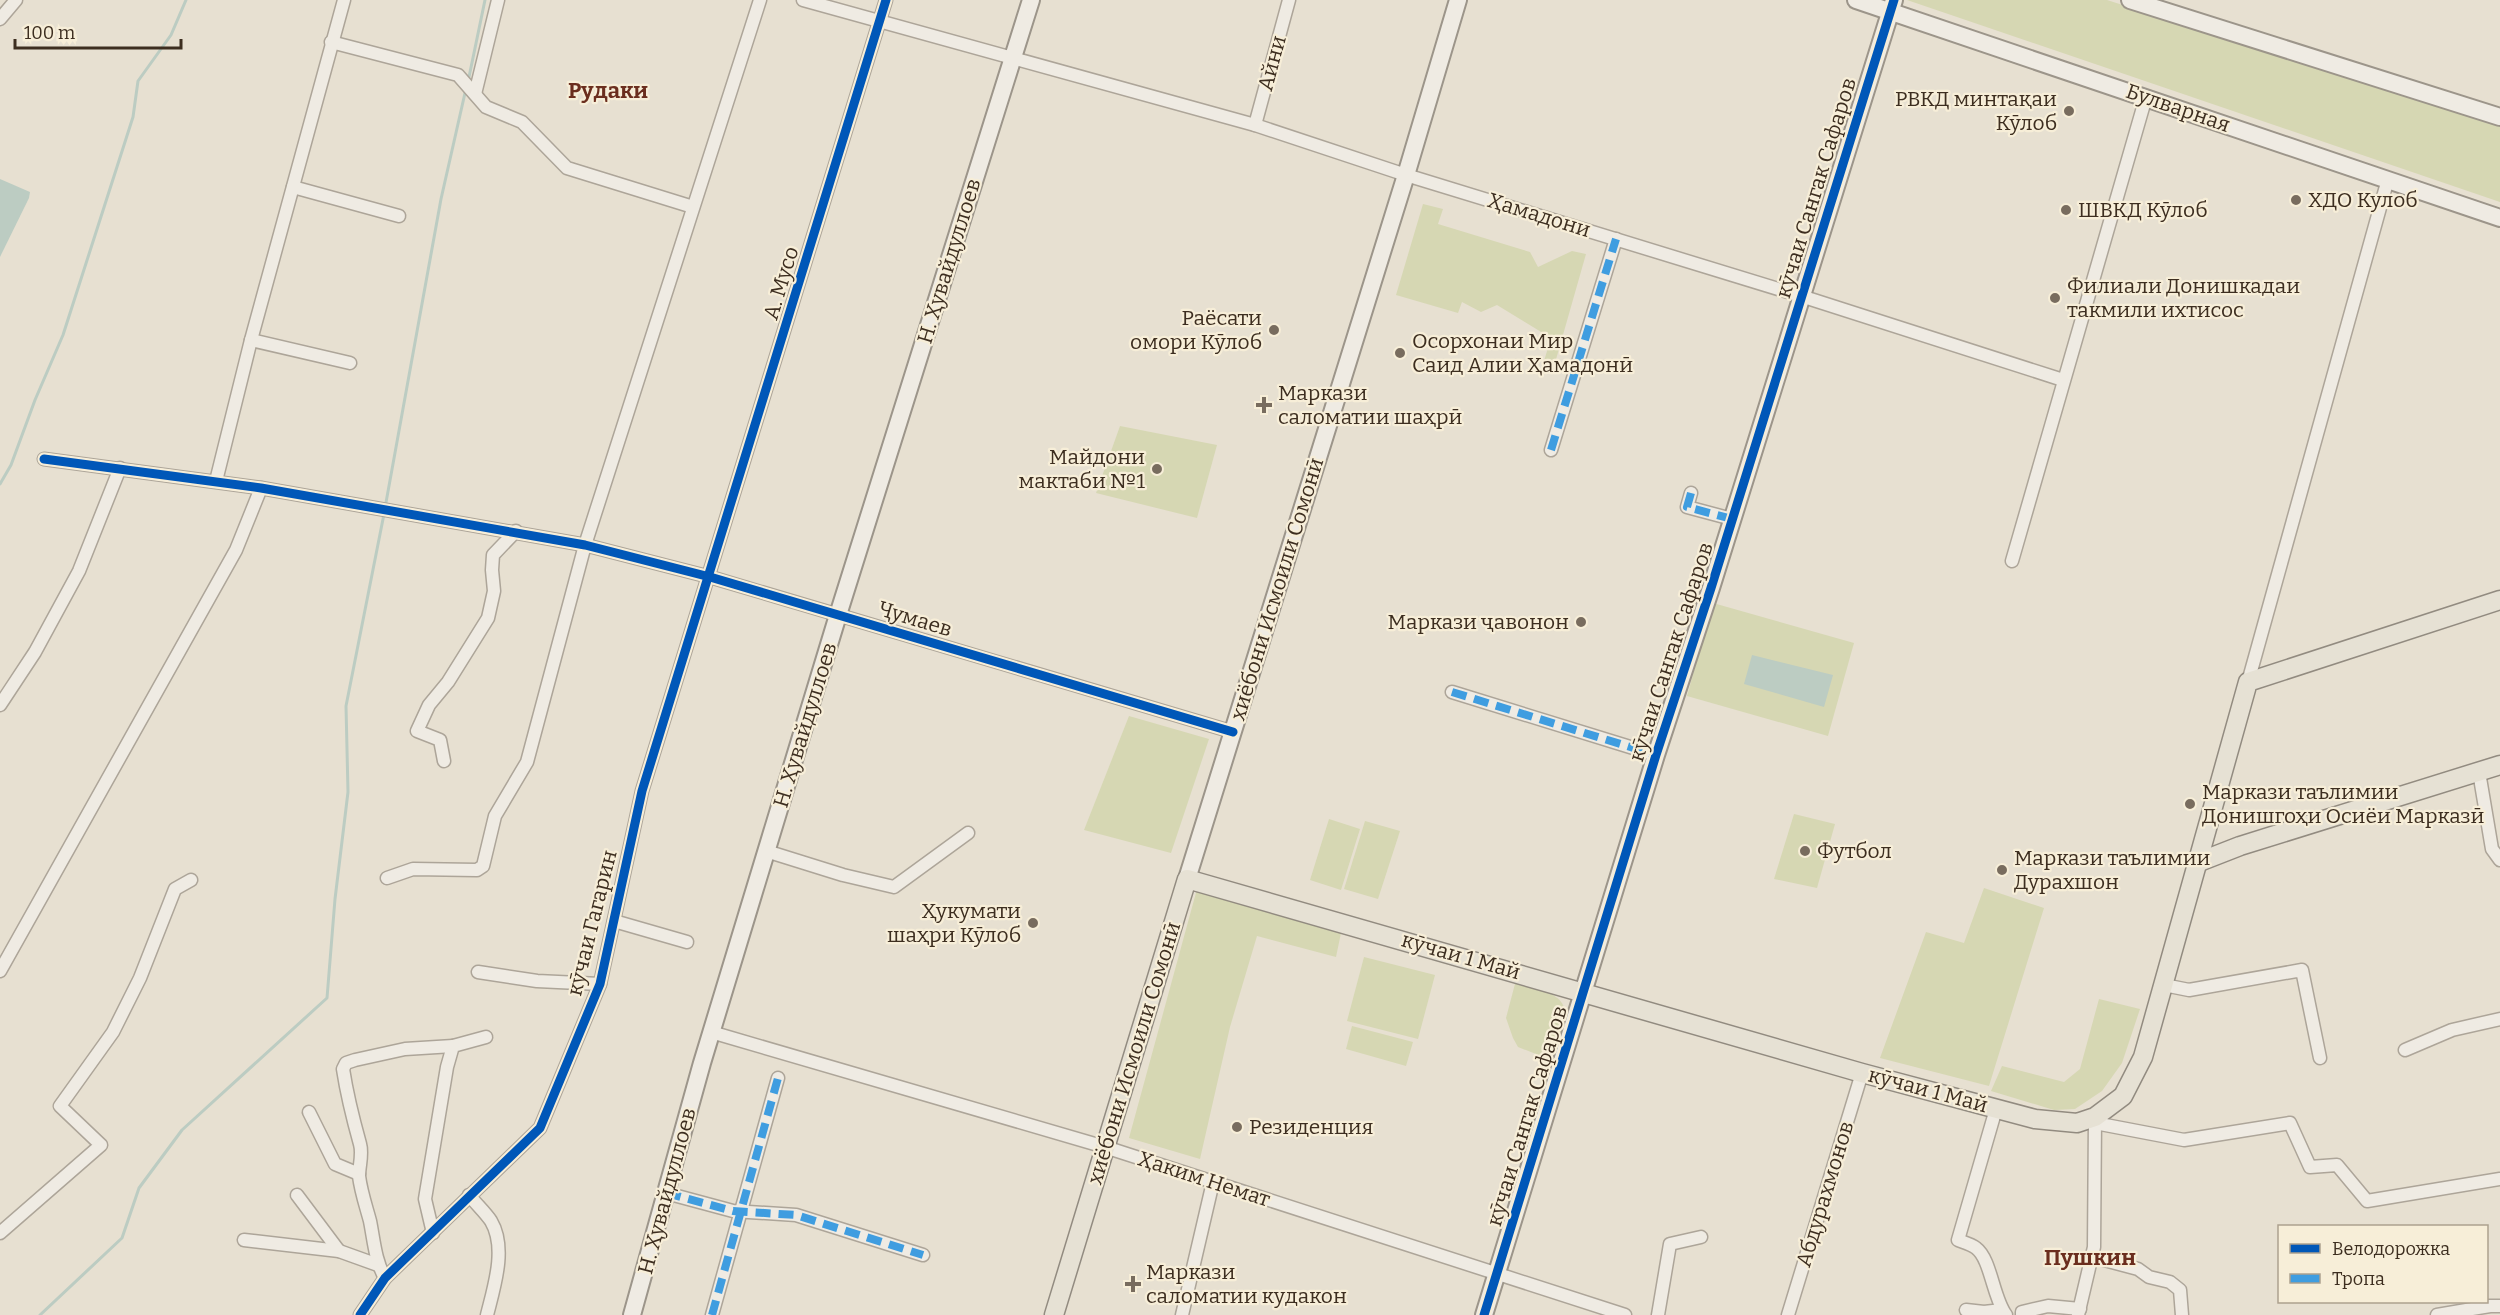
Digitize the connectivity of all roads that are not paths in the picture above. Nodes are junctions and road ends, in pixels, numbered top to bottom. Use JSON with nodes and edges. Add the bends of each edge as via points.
{"nodes":[{"id":1,"x":16,"y":0,"type":"edge"},
{"id":2,"x":344,"y":0,"type":"edge"},
{"id":3,"x":498,"y":0,"type":"edge"},
{"id":4,"x":760,"y":0,"type":"edge"},
{"id":5,"x":803,"y":0,"type":"edge"},
{"id":6,"x":886,"y":0,"type":"edge"},
{"id":7,"x":1031,"y":0,"type":"edge"},
{"id":8,"x":1289,"y":0,"type":"edge"},
{"id":9,"x":1458,"y":0,"type":"edge"},
{"id":10,"x":1856,"y":0,"type":"edge"},
{"id":11,"x":2130,"y":0,"type":"edge"},
{"id":12,"x":1892,"y":5,"type":"edge"},
{"id":13,"x":0,"y":19,"type":"edge"},
{"id":14,"x":880,"y":21,"type":"junction"},
{"id":15,"x":331,"y":42,"type":"junction"},
{"id":16,"x":1013,"y":57,"type":"junction"},
{"id":17,"x":475,"y":94,"type":"junction"},
{"id":18,"x":2146,"y":98,"type":"junction"},
{"id":19,"x":2500,"y":117,"type":"edge"},
{"id":20,"x":1255,"y":125,"type":"junction"},
{"id":21,"x":1406,"y":175,"type":"junction"},
{"id":22,"x":2388,"y":179,"type":"junction"},
{"id":23,"x":293,"y":187,"type":"junction"},
{"id":24,"x":693,"y":207,"type":"junction"},
{"id":25,"x":399,"y":216,"type":"dead end"},
{"id":26,"x":2500,"y":218,"type":"edge"},
{"id":27,"x":1617,"y":239,"type":"junction"},
{"id":28,"x":1801,"y":296,"type":"junction"},
{"id":29,"x":250,"y":340,"type":"junction"},
{"id":30,"x":350,"y":363,"type":"dead end"},
{"id":31,"x":2063,"y":380,"type":"junction"},
{"id":32,"x":1551,"y":450,"type":"dead end"},
{"id":33,"x":44,"y":459,"type":"dead end"},
{"id":34,"x":120,"y":468,"type":"junction"},
{"id":35,"x":216,"y":481,"type":"junction"},
{"id":36,"x":261,"y":488,"type":"junction"},
{"id":37,"x":1691,"y":493,"type":"dead end"},
{"id":38,"x":1732,"y":519,"type":"junction"},
{"id":39,"x":516,"y":531,"type":"junction"},
{"id":40,"x":585,"y":544,"type":"junction"},
{"id":41,"x":2012,"y":561,"type":"dead end"},
{"id":42,"x":710,"y":577,"type":"junction"},
{"id":43,"x":2500,"y":600,"type":"edge"},
{"id":44,"x":838,"y":615,"type":"junction"},
{"id":45,"x":2248,"y":682,"type":"junction"},
{"id":46,"x":1452,"y":692,"type":"dead end"},
{"id":47,"x":0,"y":705,"type":"edge"},
{"id":48,"x":1233,"y":732,"type":"junction"},
{"id":49,"x":1656,"y":755,"type":"junction"},
{"id":50,"x":444,"y":761,"type":"dead end"},
{"id":51,"x":2500,"y":765,"type":"edge"},
{"id":52,"x":2479,"y":772,"type":"junction"},
{"id":53,"x":968,"y":833,"type":"dead end"},
{"id":54,"x":766,"y":851,"type":"junction"},
{"id":55,"x":2500,"y":860,"type":"edge"},
{"id":56,"x":2199,"y":862,"type":"junction"},
{"id":57,"x":387,"y":878,"type":"dead end"},
{"id":58,"x":190,"y":879,"type":"dead end"},
{"id":59,"x":1187,"y":879,"type":"junction"},
{"id":60,"x":614,"y":921,"type":"junction"},
{"id":61,"x":687,"y":942,"type":"dead end"},
{"id":62,"x":0,"y":971,"type":"edge"},
{"id":63,"x":478,"y":972,"type":"dead end"},
{"id":64,"x":600,"y":984,"type":"junction"},
{"id":65,"x":2164,"y":985,"type":"junction"},
{"id":66,"x":1585,"y":991,"type":"junction"},
{"id":67,"x":2500,"y":1019,"type":"edge"},
{"id":68,"x":711,"y":1032,"type":"junction"},
{"id":69,"x":486,"y":1037,"type":"dead end"},
{"id":70,"x":453,"y":1046,"type":"junction"},
{"id":71,"x":2405,"y":1050,"type":"dead end"},
{"id":72,"x":2320,"y":1058,"type":"dead end"},
{"id":73,"x":1862,"y":1072,"type":"junction"},
{"id":74,"x":778,"y":1078,"type":"dead end"},
{"id":75,"x":1996,"y":1108,"type":"junction"},
{"id":76,"x":309,"y":1112,"type":"dead end"},
{"id":77,"x":2095,"y":1120,"type":"junction"},
{"id":78,"x":1105,"y":1147,"type":"junction"},
{"id":79,"x":359,"y":1174,"type":"junction"},
{"id":80,"x":2500,"y":1179,"type":"edge"},
{"id":81,"x":1213,"y":1182,"type":"junction"},
{"id":82,"x":666,"y":1193,"type":"junction"},
{"id":83,"x":297,"y":1195,"type":"dead end"},
{"id":84,"x":469,"y":1196,"type":"junction"},
{"id":85,"x":742,"y":1211,"type":"junction"},
{"id":86,"x":0,"y":1233,"type":"edge"},
{"id":87,"x":433,"y":1233,"type":"junction"},
{"id":88,"x":1701,"y":1237,"type":"dead end"},
{"id":89,"x":244,"y":1240,"type":"dead end"},
{"id":90,"x":339,"y":1251,"type":"junction"},
{"id":91,"x":923,"y":1255,"type":"dead end"},
{"id":92,"x":2093,"y":1257,"type":"junction"},
{"id":93,"x":378,"y":1265,"type":"junction"},
{"id":94,"x":1497,"y":1273,"type":"junction"},
{"id":95,"x":385,"y":1278,"type":"junction"},
{"id":96,"x":2500,"y":1306,"type":"edge"},
{"id":97,"x":1966,"y":1310,"type":"dead end"},
{"id":98,"x":2079,"y":1312,"type":"edge"},
{"id":99,"x":2004,"y":1313,"type":"edge"},
{"id":100,"x":360,"y":1315,"type":"edge"},
{"id":101,"x":488,"y":1315,"type":"edge"},
{"id":102,"x":632,"y":1315,"type":"edge"},
{"id":103,"x":712,"y":1315,"type":"edge"},
{"id":104,"x":1054,"y":1315,"type":"edge"},
{"id":105,"x":1182,"y":1315,"type":"edge"},
{"id":106,"x":1484,"y":1315,"type":"edge"},
{"id":107,"x":1625,"y":1315,"type":"edge"},
{"id":108,"x":1658,"y":1315,"type":"edge"},
{"id":109,"x":1788,"y":1315,"type":"edge"},
{"id":110,"x":2022,"y":1315,"type":"edge"},
{"id":111,"x":2182,"y":1315,"type":"edge"},
{"id":112,"x":2437,"y":1315,"type":"edge"}],
"edges":[{"from":1,"to":13,"type":"street"},
{"from":2,"to":15,"type":"street"},
{"from":3,"to":17,"type":"street"},
{"from":4,"to":24,"type":"street"},
{"from":5,"to":14,"type":"street","name":"Ҳамадони"},
{"from":6,"to":14,"type":"street","name":"А. Мусо"},
{"from":7,"to":16,"type":"street","name":"Н. Ҳувайдуллоев"},
{"from":8,"to":20,"type":"street","name":"Айни"},
{"from":9,"to":21,"type":"street","name":"хиёбони Исмоили Сомонӣ"},
{"from":10,"to":12,"type":"street","name":"Булварная"},
{"from":11,"to":19,"type":"street"},
{"from":12,"to":18,"type":"street","name":"Булварная"},
{"from":12,"to":28,"type":"street","name":"кӯчаи Сангак Сафаров"},
{"from":14,"to":16,"type":"street","name":"Ҳамадони"},
{"from":14,"to":42,"type":"street","name":"А. Мусо"},
{"from":15,"to":17,"type":"street","via":[[458,75]]},
{"from":15,"to":23,"type":"street"},
{"from":16,"to":20,"type":"street","name":"Ҳамадони"},
{"from":16,"to":44,"type":"street","name":"Н. Ҳувайдуллоев"},
{"from":17,"to":24,"type":"street","via":[[486,107],[522,122],[567,168]]},
{"from":18,"to":22,"type":"street","name":"Булварная"},
{"from":18,"to":31,"type":"street"},
{"from":20,"to":21,"type":"street","name":"Ҳамадони"},
{"from":21,"to":27,"type":"street","name":"Ҳамадони"},
{"from":21,"to":48,"type":"street","name":"хиёбони Исмоили Сомонӣ"},
{"from":22,"to":26,"type":"street","name":"Булварная"},
{"from":22,"to":45,"type":"street"},
{"from":23,"to":25,"type":"street"},
{"from":23,"to":29,"type":"street"},
{"from":24,"to":40,"type":"street"},
{"from":27,"to":28,"type":"street","name":"Ҳамадони"},
{"from":27,"to":32,"type":"street"},
{"from":28,"to":31,"type":"street","name":"Ҳамадони"},
{"from":28,"to":38,"type":"street","name":"кӯчаи Сангак Сафаров"},
{"from":29,"to":30,"type":"street"},
{"from":29,"to":35,"type":"street"},
{"from":31,"to":41,"type":"street"},
{"from":33,"to":34,"type":"street","name":"Ҷумаев"},
{"from":34,"to":35,"type":"street","name":"Ҷумаев"},
{"from":34,"to":47,"type":"street","via":[[79,571],[35,652]]},
{"from":35,"to":36,"type":"street","name":"Ҷумаев"},
{"from":36,"to":39,"type":"street","name":"Ҷумаев"},
{"from":36,"to":62,"type":"street","via":[[236,550]]},
{"from":37,"to":38,"type":"street","via":[[1687,507]]},
{"from":38,"to":49,"type":"street","name":"кӯчаи Сангак Сафаров"},
{"from":39,"to":40,"type":"street","name":"Ҷумаев"},
{"from":39,"to":50,"type":"street","via":[[493,555],[494,591],[488,618],[429,705],[417,731],[440,740]]},
{"from":40,"to":42,"type":"street","name":"Ҷумаев"},
{"from":40,"to":57,"type":"street","via":[[527,762],[495,816],[483,866],[477,870],[414,869]]},
{"from":42,"to":44,"type":"street","name":"Ҷумаев"},
{"from":42,"to":60,"type":"street","name":"кӯчаи Гагарин","via":[[642,791]]},
{"from":43,"to":45,"type":"main road"},
{"from":44,"to":48,"type":"street","name":"Ҷумаев"},
{"from":44,"to":54,"type":"street","name":"Н. Ҳувайдуллоев"},
{"from":45,"to":56,"type":"main road","name":"кӯчаи 1 Май"},
{"from":46,"to":49,"type":"street"},
{"from":48,"to":59,"type":"street","name":"хиёбони Исмоили Сомонӣ"},
{"from":49,"to":66,"type":"street","name":"кӯчаи Сангак Сафаров"},
{"from":51,"to":52,"type":"main road"},
{"from":52,"to":55,"type":"street","via":[[2492,849]]},
{"from":52,"to":56,"type":"main road"},
{"from":53,"to":54,"type":"street","via":[[894,887]]},
{"from":54,"to":68,"type":"street","name":"Н. Ҳувайдуллоев"},
{"from":56,"to":65,"type":"main road","name":"кӯчаи 1 Май"},
{"from":58,"to":86,"type":"street","via":[[175,889],[140,978],[113,1032],[60,1106],[101,1145]]},
{"from":59,"to":66,"type":"main road","name":"кӯчаи 1 Май"},
{"from":59,"to":78,"type":"main road","name":"хиёбони Исмоили Сомонӣ"},
{"from":60,"to":61,"type":"street"},
{"from":60,"to":64,"type":"street","name":"кӯчаи Гагарин"},
{"from":63,"to":64,"type":"street","via":[[537,981]]},
{"from":64,"to":84,"type":"street","name":"кӯчаи Гагарин","via":[[540,1128]]},
{"from":65,"to":72,"type":"street","via":[[2189,990],[2302,970]]},
{"from":65,"to":77,"type":"main road","name":"кӯчаи 1 Май","via":[[2144,1057],[2133,1080],[2123,1096]]},
{"from":66,"to":73,"type":"main road","name":"кӯчаи 1 Май"},
{"from":66,"to":94,"type":"street","name":"кӯчаи Сангак Сафаров"},
{"from":67,"to":71,"type":"street","via":[[2452,1030]]},
{"from":68,"to":78,"type":"street","name":"Ҳаким Немат"},
{"from":68,"to":82,"type":"street","name":"Н. Ҳувайдуллоев"},
{"from":69,"to":70,"type":"street"},
{"from":70,"to":79,"type":"street","via":[[405,1049],[346,1063],[343,1069],[347,1100],[361,1146]]},
{"from":70,"to":87,"type":"street","via":[[425,1199]]},
{"from":73,"to":75,"type":"main road","name":"кӯчаи 1 Май"},
{"from":73,"to":109,"type":"street","name":"Абдурахмонов"},
{"from":74,"to":85,"type":"street"},
{"from":75,"to":77,"type":"main road","name":"кӯчаи 1 Май","via":[[2055,1122]]},
{"from":75,"to":99,"type":"street","via":[[1958,1240],[1976,1248],[1985,1260]]},
{"from":76,"to":79,"type":"street","via":[[335,1164]]},
{"from":77,"to":80,"type":"street","via":[[2184,1140],[2290,1123],[2310,1167],[2337,1165],[2367,1201]]},
{"from":77,"to":92,"type":"street"},
{"from":78,"to":81,"type":"street","name":"Ҳаким Немат"},
{"from":78,"to":104,"type":"main road","name":"хиёбони Исмоили Сомонӣ"},
{"from":79,"to":93,"type":"street"},
{"from":81,"to":94,"type":"street","name":"Ҳаким Немат"},
{"from":81,"to":105,"type":"street"},
{"from":82,"to":85,"type":"street"},
{"from":82,"to":102,"type":"street","name":"Н. Ҳувайдуллоев"},
{"from":83,"to":90,"type":"street"},
{"from":84,"to":87,"type":"street","name":"кӯчаи Гагарин"},
{"from":84,"to":101,"type":"street","via":[[492,1223],[497,1240],[498,1265]]},
{"from":85,"to":91,"type":"street","via":[[796,1215]]},
{"from":85,"to":103,"type":"street"},
{"from":87,"to":95,"type":"street","name":"кӯчаи Гагарин"},
{"from":88,"to":108,"type":"street","via":[[1670,1244]]},
{"from":89,"to":90,"type":"street"},
{"from":90,"to":93,"type":"street"},
{"from":92,"to":98,"type":"street"},
{"from":92,"to":111,"type":"street","via":[[2170,1282],[2180,1290]]},
{"from":93,"to":95,"type":"street"},
{"from":94,"to":106,"type":"street","name":"кӯчаи Сангак Сафаров"},
{"from":94,"to":107,"type":"street","name":"Ҳаким Немат"},
{"from":95,"to":100,"type":"street","name":"кӯчаи Гагарин"},
{"from":96,"to":112,"type":"street"},
{"from":97,"to":99,"type":"street"},
{"from":98,"to":110,"type":"street","via":[[2048,1306]]}]}
